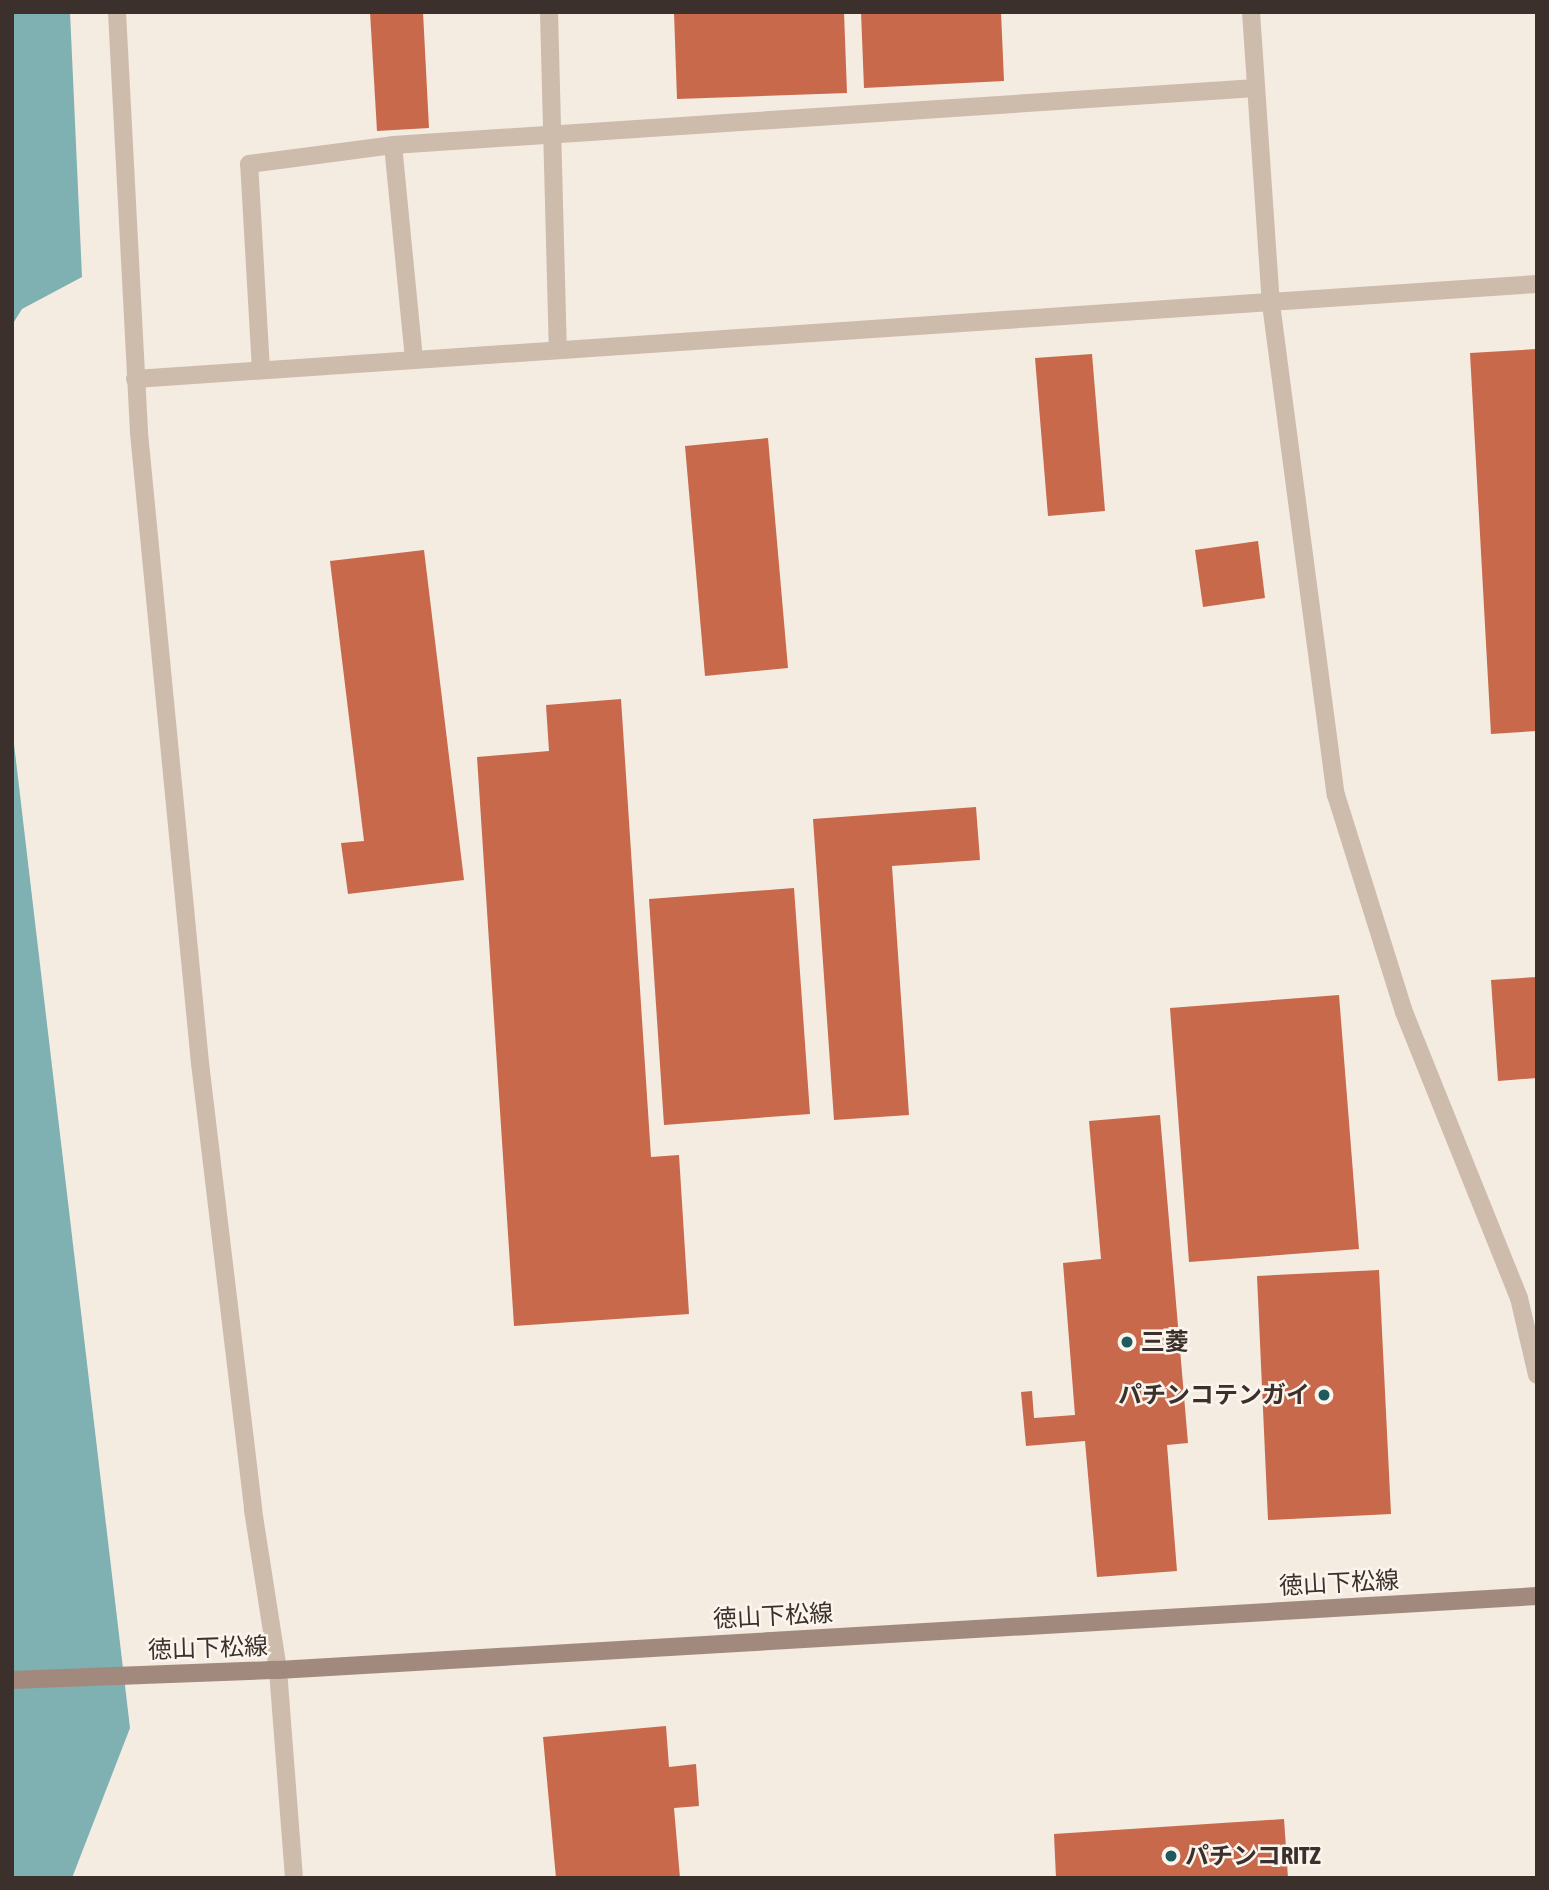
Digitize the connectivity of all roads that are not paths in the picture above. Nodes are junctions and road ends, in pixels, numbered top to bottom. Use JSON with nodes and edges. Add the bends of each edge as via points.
{"nodes":[{"id":1,"x":117,"y":12,"type":"edge"},
{"id":2,"x":549,"y":12,"type":"edge"},
{"id":3,"x":1251,"y":12,"type":"edge"},
{"id":4,"x":1256,"y":88,"type":"junction"},
{"id":5,"x":552,"y":136,"type":"junction"},
{"id":6,"x":393,"y":145,"type":"junction"},
{"id":7,"x":1537,"y":285,"type":"edge"},
{"id":8,"x":1271,"y":304,"type":"junction"},
{"id":9,"x":558,"y":349,"type":"junction"},
{"id":10,"x":415,"y":359,"type":"junction"},
{"id":11,"x":261,"y":370,"type":"junction"},
{"id":12,"x":135,"y":379,"type":"junction"},
{"id":13,"x":1537,"y":1376,"type":"edge"},
{"id":14,"x":1537,"y":1596,"type":"edge"},
{"id":15,"x":278,"y":1670,"type":"junction"},
{"id":16,"x":12,"y":1680,"type":"edge"},
{"id":17,"x":294,"y":1878,"type":"edge"}],
"edges":[{"from":1,"to":12,"type":"street"},
{"from":2,"to":5,"type":"street"},
{"from":3,"to":4,"type":"street"},
{"from":4,"to":5,"type":"street"},
{"from":4,"to":8,"type":"street"},
{"from":5,"to":6,"type":"street"},
{"from":5,"to":9,"type":"street"},
{"from":6,"to":10,"type":"street"},
{"from":6,"to":11,"type":"street","via":[[249,164]]},
{"from":7,"to":8,"type":"street"},
{"from":8,"to":9,"type":"street"},
{"from":8,"to":13,"type":"street","via":[[1336,795],[1404,1012],[1519,1298]]},
{"from":9,"to":10,"type":"street"},
{"from":10,"to":11,"type":"street"},
{"from":11,"to":12,"type":"street"},
{"from":12,"to":15,"type":"street","via":[[200,1063],[253,1510]]},
{"from":14,"to":15,"type":"main road","name":"徳山下松線"},
{"from":15,"to":16,"type":"main road","name":"徳山下松線"},
{"from":15,"to":17,"type":"street"}]}
